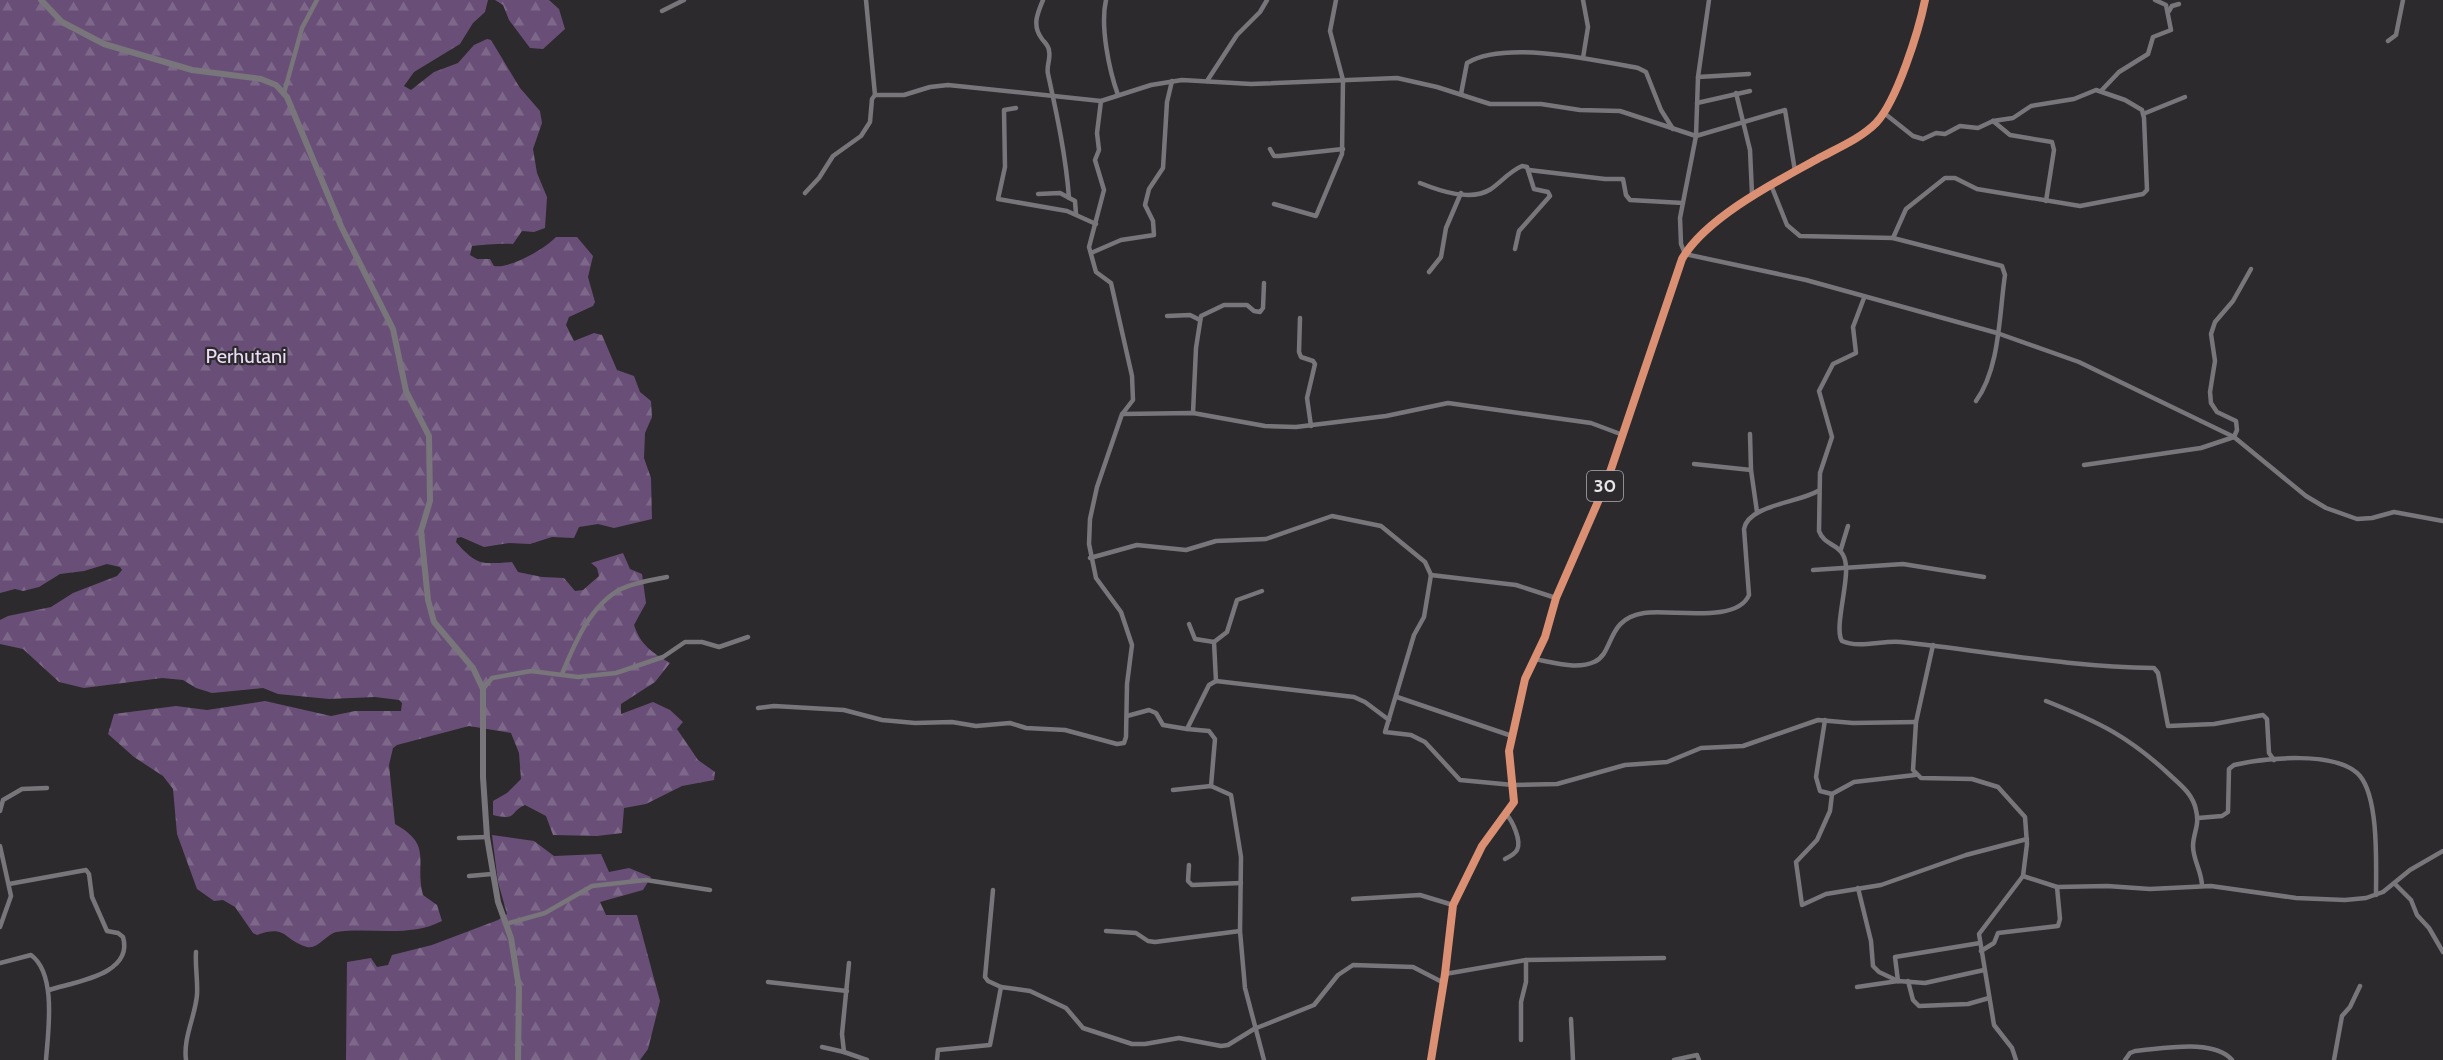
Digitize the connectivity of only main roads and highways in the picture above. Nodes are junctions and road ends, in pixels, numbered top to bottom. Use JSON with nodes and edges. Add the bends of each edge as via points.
{"nodes":[{"id":1,"x":1925,"y":0,"type":"edge"},
{"id":2,"x":1431,"y":1060,"type":"edge"}],
"edges":[{"from":1,"to":2,"type":"highway","number":"30","via":[[1905,65],[1884,113],[1860,136],[1752,194],[1698,238],[1685,254],[1598,505],[1556,598],[1545,637],[1523,686],[1509,756],[1514,802],[1482,846],[1453,905]]}]}
